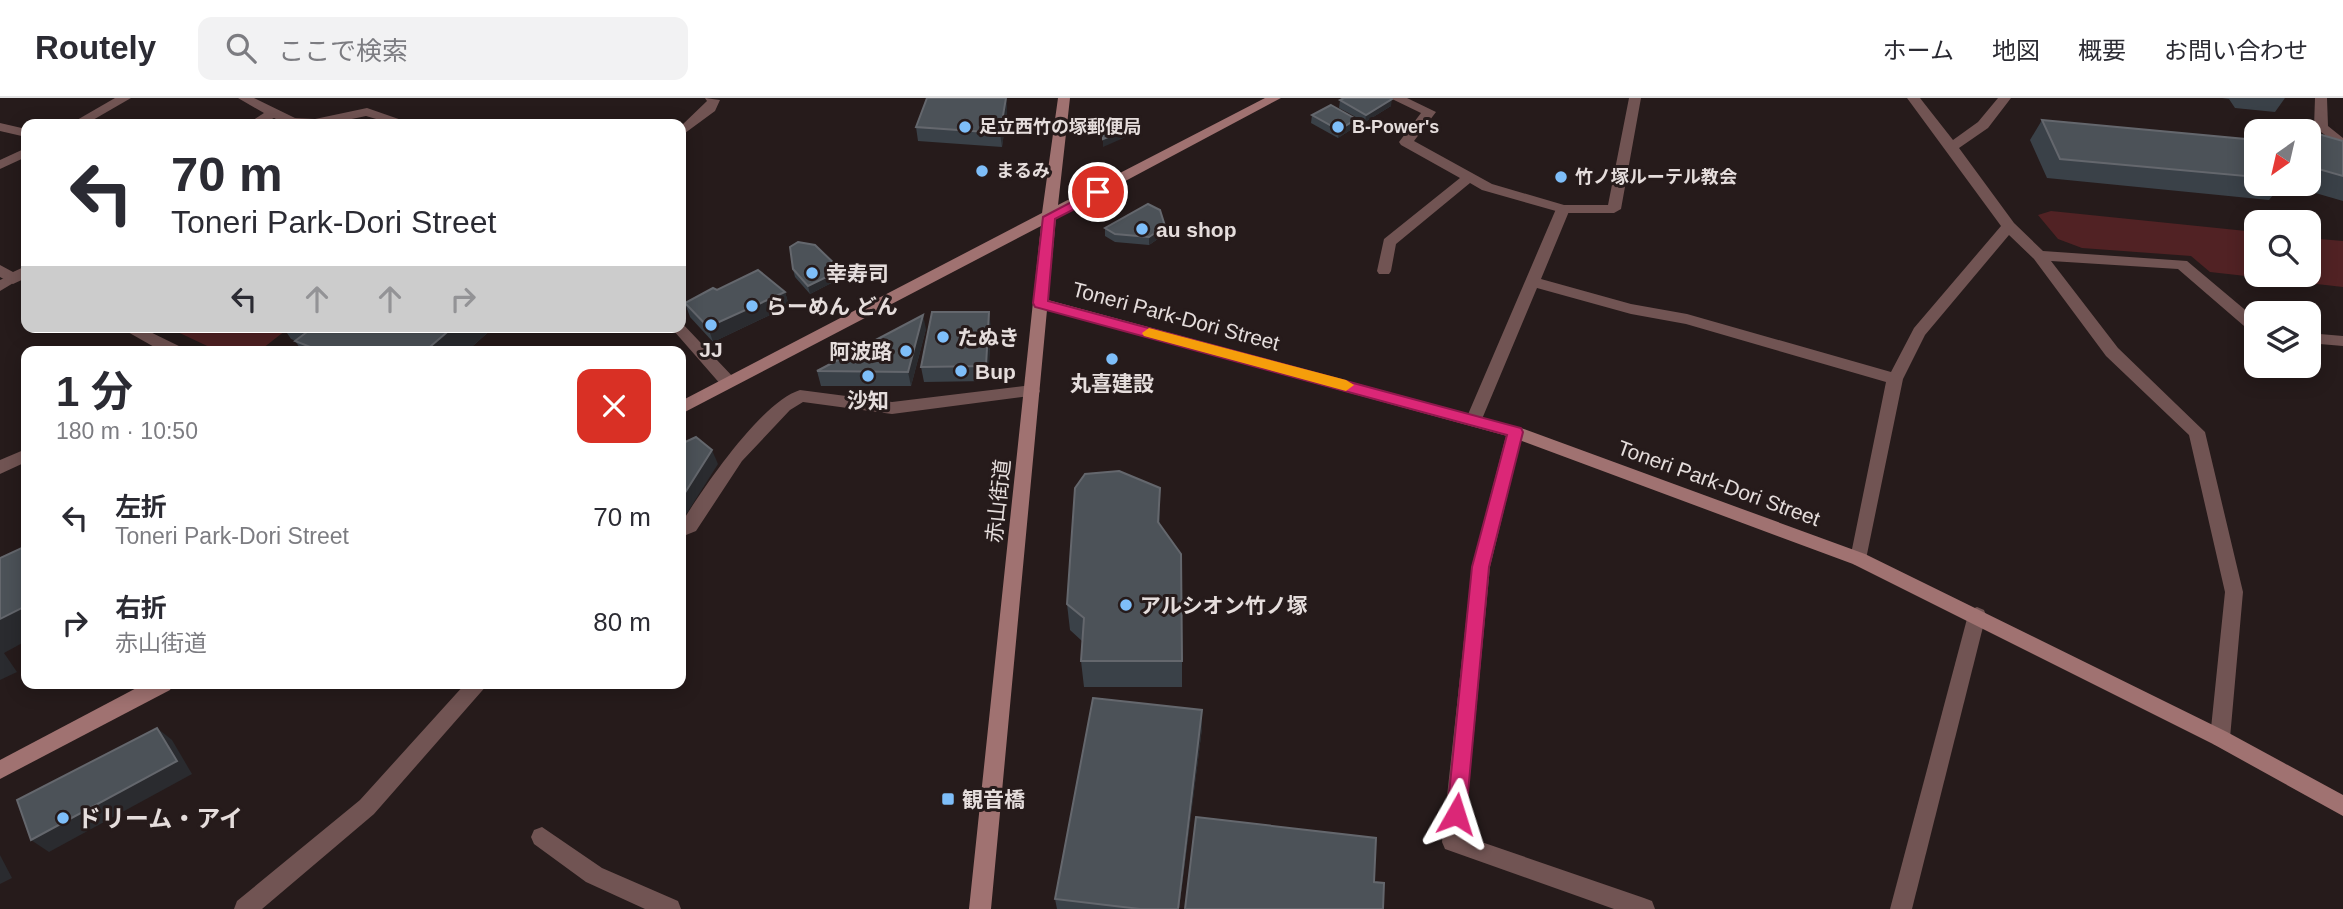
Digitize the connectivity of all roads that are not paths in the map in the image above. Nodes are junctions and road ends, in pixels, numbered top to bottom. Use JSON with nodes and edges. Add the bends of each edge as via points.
{"nodes":[{"id":1,"x":125,"y":98,"type":"edge"},
{"id":2,"x":244,"y":98,"type":"edge"},
{"id":3,"x":365,"y":98,"type":"edge"},
{"id":4,"x":711,"y":98,"type":"edge"},
{"id":5,"x":1064,"y":98,"type":"edge"},
{"id":6,"x":1275,"y":98,"type":"edge"},
{"id":7,"x":1396,"y":98,"type":"edge"},
{"id":8,"x":1634,"y":98,"type":"edge"},
{"id":9,"x":1913,"y":98,"type":"edge"},
{"id":10,"x":2005,"y":98,"type":"edge"},
{"id":11,"x":2322,"y":98,"type":"edge"},
{"id":12,"x":273,"y":113,"type":"junction"},
{"id":13,"x":349,"y":114,"type":"junction"},
{"id":14,"x":87,"y":119,"type":"edge"},
{"id":15,"x":262,"y":119,"type":"edge"},
{"id":16,"x":286,"y":119,"type":"edge"},
{"id":17,"x":330,"y":119,"type":"edge"},
{"id":18,"x":390,"y":119,"type":"edge"},
{"id":19,"x":0,"y":127,"type":"edge"},
{"id":20,"x":686,"y":128,"type":"edge"},
{"id":21,"x":21,"y":132,"type":"edge"},
{"id":22,"x":2343,"y":144,"type":"edge"},
{"id":23,"x":1952,"y":147,"type":"junction"},
{"id":24,"x":21,"y":154,"type":"edge"},
{"id":25,"x":0,"y":165,"type":"edge"},
{"id":26,"x":1469,"y":177,"type":"junction"},
{"id":27,"x":1563,"y":209,"type":"junction"},
{"id":28,"x":1049,"y":217,"type":"junction"},
{"id":29,"x":2009,"y":226,"type":"junction"},
{"id":30,"x":2039,"y":256,"type":"junction"},
{"id":31,"x":1384,"y":271,"type":"dead end"},
{"id":32,"x":1533,"y":282,"type":"junction"},
{"id":33,"x":1040,"y":303,"type":"junction"},
{"id":34,"x":2244,"y":318,"type":"edge"},
{"id":35,"x":139,"y":333,"type":"edge"},
{"id":36,"x":684,"y":333,"type":"edge"},
{"id":37,"x":2321,"y":339,"type":"edge"},
{"id":38,"x":2343,"y":341,"type":"edge"},
{"id":39,"x":165,"y":346,"type":"edge"},
{"id":40,"x":1895,"y":379,"type":"junction"},
{"id":41,"x":728,"y":382,"type":"junction"},
{"id":42,"x":1032,"y":391,"type":"junction"},
{"id":43,"x":686,"y":405,"type":"edge"},
{"id":44,"x":1474,"y":419,"type":"junction"},
{"id":45,"x":1515,"y":432,"type":"junction"},
{"id":46,"x":21,"y":458,"type":"edge"},
{"id":47,"x":0,"y":468,"type":"edge"},
{"id":48,"x":686,"y":528,"type":"edge"},
{"id":49,"x":1860,"y":559,"type":"junction"},
{"id":50,"x":1977,"y":615,"type":"junction"},
{"id":51,"x":154,"y":689,"type":"edge"},
{"id":52,"x":474,"y":689,"type":"edge"},
{"id":53,"x":2220,"y":738,"type":"junction"},
{"id":54,"x":0,"y":770,"type":"edge"},
{"id":55,"x":2343,"y":806,"type":"edge"},
{"id":56,"x":542,"y":838,"type":"dead end"},
{"id":57,"x":245,"y":909,"type":"edge"},
{"id":58,"x":670,"y":909,"type":"edge"},
{"id":59,"x":980,"y":909,"type":"edge"},
{"id":60,"x":1644,"y":909,"type":"edge"},
{"id":61,"x":1901,"y":909,"type":"edge"}],
"edges":[{"from":1,"to":14,"type":"street"},
{"from":2,"to":12,"type":"street"},
{"from":3,"to":13,"type":"street"},
{"from":4,"to":20,"type":"street","via":[[710,108]]},
{"from":5,"to":28,"type":"street","name":"赤山街道"},
{"from":6,"to":28,"type":"street"},
{"from":7,"to":26,"type":"street","via":[[1429,112],[1406,142]]},
{"from":8,"to":27,"type":"street","via":[[1614,209]]},
{"from":9,"to":23,"type":"street"},
{"from":10,"to":23,"type":"street","via":[[1983,125]]},
{"from":11,"to":22,"type":"street","via":[[2321,127]]},
{"from":12,"to":15,"type":"street"},
{"from":12,"to":16,"type":"street"},
{"from":13,"to":17,"type":"street"},
{"from":13,"to":18,"type":"street","via":[[367,112]]},
{"from":19,"to":21,"type":"street"},
{"from":23,"to":29,"type":"street"},
{"from":24,"to":25,"type":"street"},
{"from":26,"to":27,"type":"street","via":[[1487,187]]},
{"from":26,"to":31,"type":"street","via":[[1390,243]]},
{"from":27,"to":32,"type":"street"},
{"from":28,"to":33,"type":"street","name":"赤山街道"},
{"from":28,"to":41,"type":"street"},
{"from":29,"to":30,"type":"street"},
{"from":29,"to":40,"type":"street","via":[[1919,332]]},
{"from":30,"to":34,"type":"street","via":[[2182,264]]},
{"from":30,"to":53,"type":"street","via":[[2112,352],[2197,432],[2234,592]]},
{"from":32,"to":40,"type":"street","via":[[1687,319]]},
{"from":32,"to":44,"type":"street"},
{"from":33,"to":42,"type":"street","name":"赤山街道"},
{"from":33,"to":44,"type":"street","name":"Toneri Park-Dori Street"},
{"from":35,"to":39,"type":"street"},
{"from":36,"to":41,"type":"street"},
{"from":37,"to":38,"type":"street"},
{"from":40,"to":49,"type":"street"},
{"from":41,"to":43,"type":"street"},
{"from":42,"to":48,"type":"street","via":[[892,408],[800,396],[784,406],[736,457]]},
{"from":42,"to":59,"type":"street","name":"赤山街道"},
{"from":44,"to":45,"type":"street","name":"Toneri Park-Dori Street"},
{"from":45,"to":49,"type":"street","name":"Toneri Park-Dori Street"},
{"from":45,"to":60,"type":"street","via":[[1481,567],[1454,842]]},
{"from":46,"to":47,"type":"street"},
{"from":49,"to":50,"type":"street","name":"Toneri Park-Dori Street"},
{"from":50,"to":53,"type":"street","name":"Toneri Park-Dori Street"},
{"from":50,"to":61,"type":"street"},
{"from":51,"to":54,"type":"street"},
{"from":52,"to":57,"type":"street","via":[[368,807]]},
{"from":53,"to":55,"type":"street","name":"Toneri Park-Dori Street"},
{"from":56,"to":58,"type":"street","via":[[594,875]]}]}
